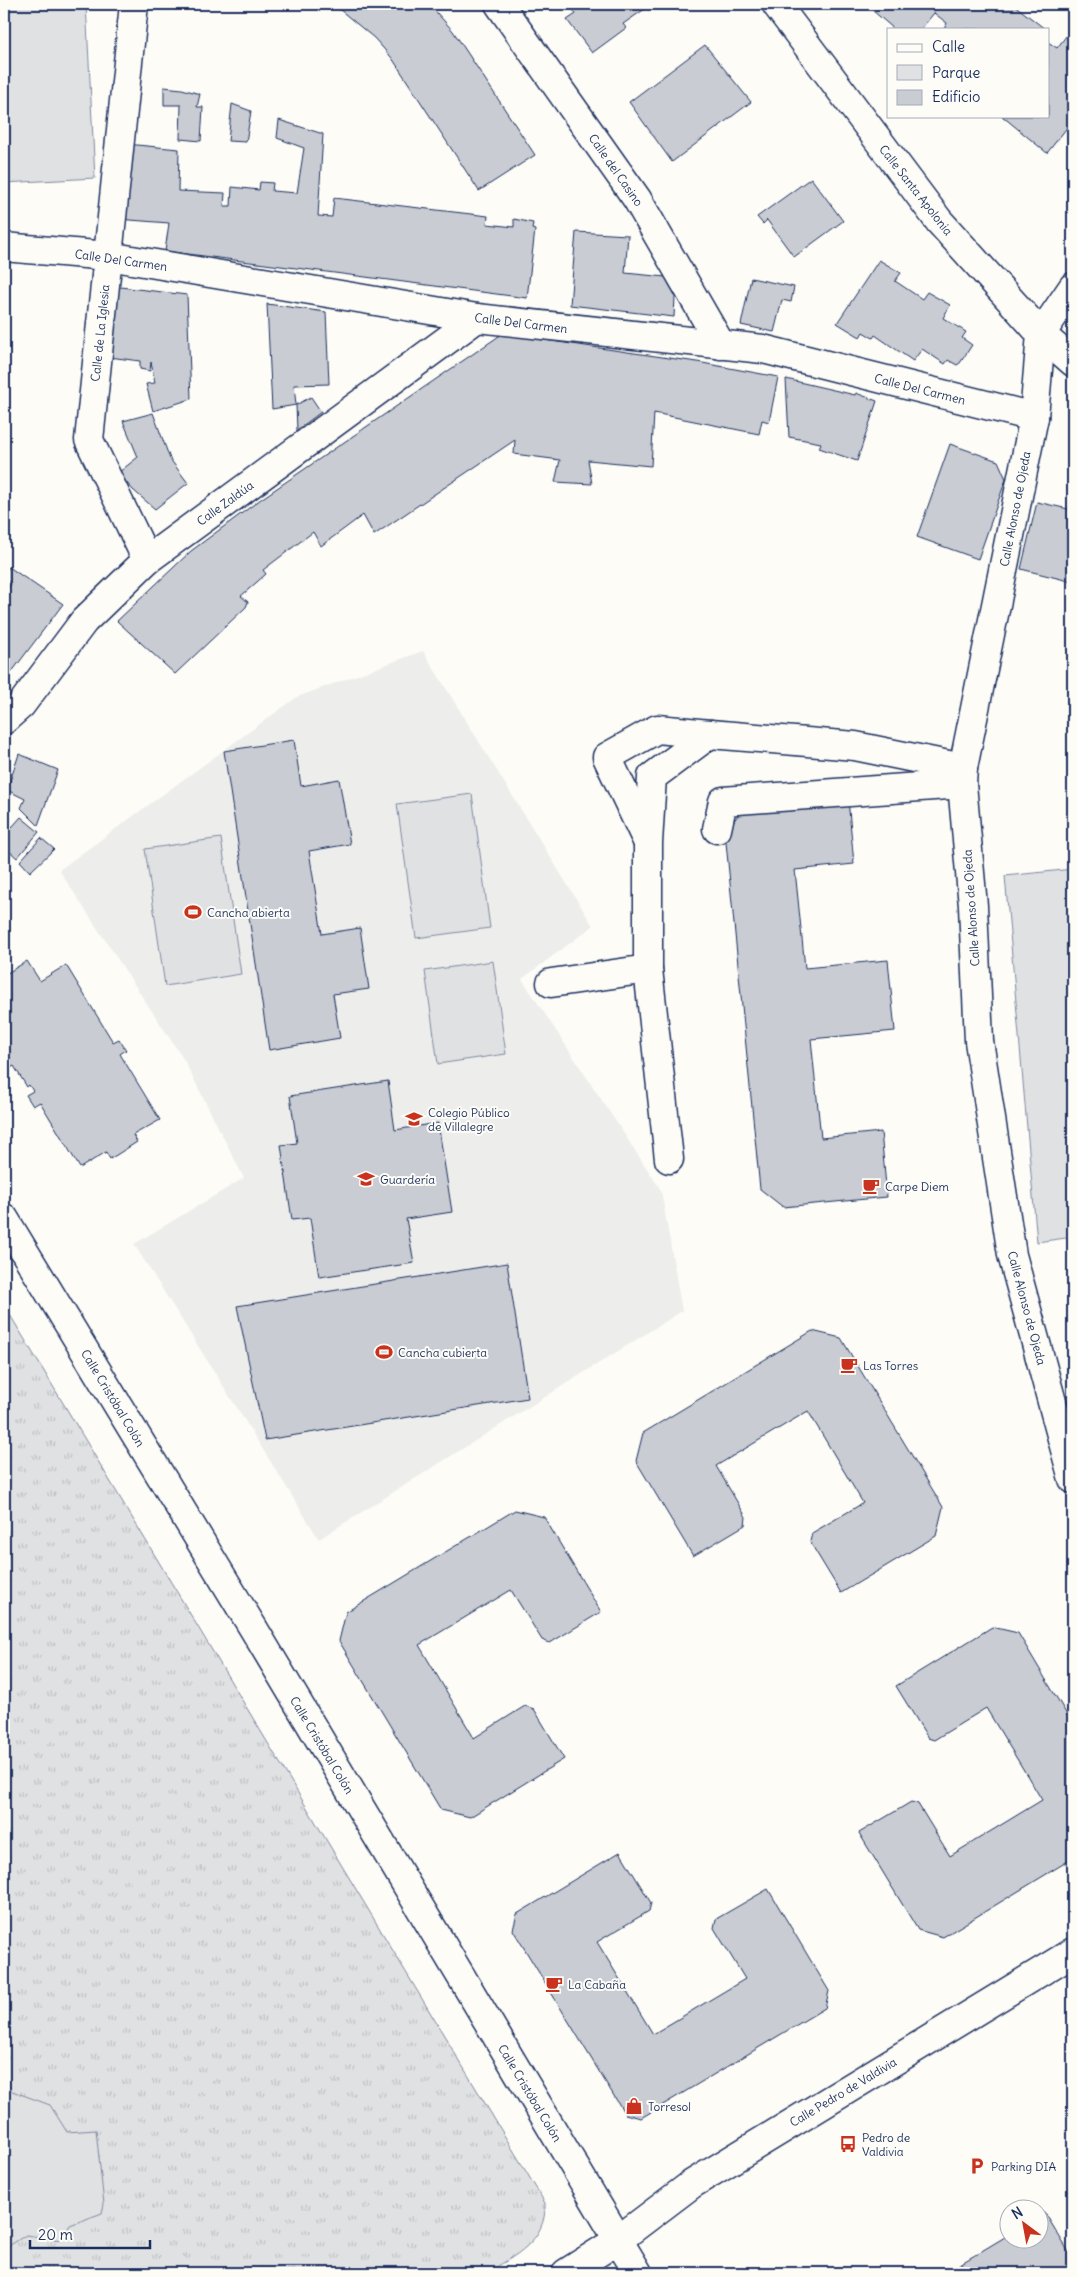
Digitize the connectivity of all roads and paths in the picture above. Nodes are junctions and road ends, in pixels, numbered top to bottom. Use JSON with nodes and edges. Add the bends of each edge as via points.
{"nodes":[{"id":1,"x":134,"y":4,"type":"edge"},
{"id":2,"x":498,"y":4,"type":"edge"},
{"id":3,"x":776,"y":4,"type":"edge"},
{"id":4,"x":4,"y":247,"type":"edge"},
{"id":5,"x":108,"y":256,"type":"junction"},
{"id":6,"x":1073,"y":287,"type":"edge"},
{"id":7,"x":477,"y":318,"type":"junction"},
{"id":8,"x":1041,"y":334,"type":"junction"},
{"id":9,"x":721,"y":345,"type":"junction"},
{"id":10,"x":1073,"y":362,"type":"edge"},
{"id":11,"x":1034,"y":418,"type":"junction"},
{"id":12,"x":147,"y":560,"type":"junction"},
{"id":13,"x":4,"y":720,"type":"edge"},
{"id":14,"x":710,"y":734,"type":"junction"},
{"id":15,"x":962,"y":776,"type":"junction"},
{"id":16,"x":717,"y":829,"type":"dead end"},
{"id":17,"x":648,"y":843,"type":"junction"},
{"id":18,"x":648,"y":969,"type":"junction"},
{"id":19,"x":551,"y":983,"type":"dead end"},
{"id":20,"x":669,"y":1159,"type":"dead end"},
{"id":21,"x":4,"y":1218,"type":"edge"},
{"id":22,"x":1073,"y":1479,"type":"edge"},
{"id":23,"x":1073,"y":1952,"type":"edge"},
{"id":24,"x":618,"y":2240,"type":"junction"},
{"id":25,"x":566,"y":2273,"type":"edge"},
{"id":26,"x":638,"y":2273,"type":"edge"}],
"edges":[{"from":1,"to":5,"type":"street","name":"Calle de La Iglesia"},
{"from":2,"to":9,"type":"street","name":"Calle del Casino","via":[[637,199]]},
{"from":3,"to":8,"type":"street","name":"Calle Santa Apolonia","via":[[939,221]]},
{"from":4,"to":5,"type":"street","name":"Calle Del Carmen"},
{"from":5,"to":7,"type":"street","name":"Calle Del Carmen"},
{"from":5,"to":12,"type":"street","name":"Calle de La Iglesia","via":[[89,440]]},
{"from":6,"to":8,"type":"street"},
{"from":7,"to":9,"type":"street","name":"Calle Del Carmen"},
{"from":7,"to":12,"type":"street","name":"Calle Zaldúa"},
{"from":8,"to":10,"type":"street","name":"Calle Santa Apolonia"},
{"from":8,"to":11,"type":"street","name":"Calle Alonso de Ojeda"},
{"from":9,"to":11,"type":"street","name":"Calle Del Carmen","via":[[763,349]]},
{"from":11,"to":15,"type":"street","name":"Calle Alonso de Ojeda"},
{"from":12,"to":13,"type":"street","name":"Calle Zaldúa","via":[[84,621],[21,705]]},
{"from":14,"to":15,"type":"street","via":[[855,746]]},
{"from":14,"to":17,"type":"street","via":[[652,777]]},
{"from":14,"to":17,"type":"street","via":[[656,729],[607,757]]},
{"from":15,"to":16,"type":"street","via":[[723,801]]},
{"from":15,"to":22,"type":"street","name":"Calle Alonso de Ojeda","via":[[973,906],[979,1041],[1012,1255]]},
{"from":17,"to":18,"type":"street"},
{"from":18,"to":19,"type":"street"},
{"from":18,"to":20,"type":"street"},
{"from":21,"to":24,"type":"street","name":"Calle Cristóbal Colón"},
{"from":23,"to":24,"type":"street","name":"Calle Pedro de Valdivia","via":[[692,2184]]},
{"from":24,"to":25,"type":"street","name":"Calle Pedro de Valdivia"},
{"from":24,"to":26,"type":"street","name":"Calle Cristóbal Colón"}]}
